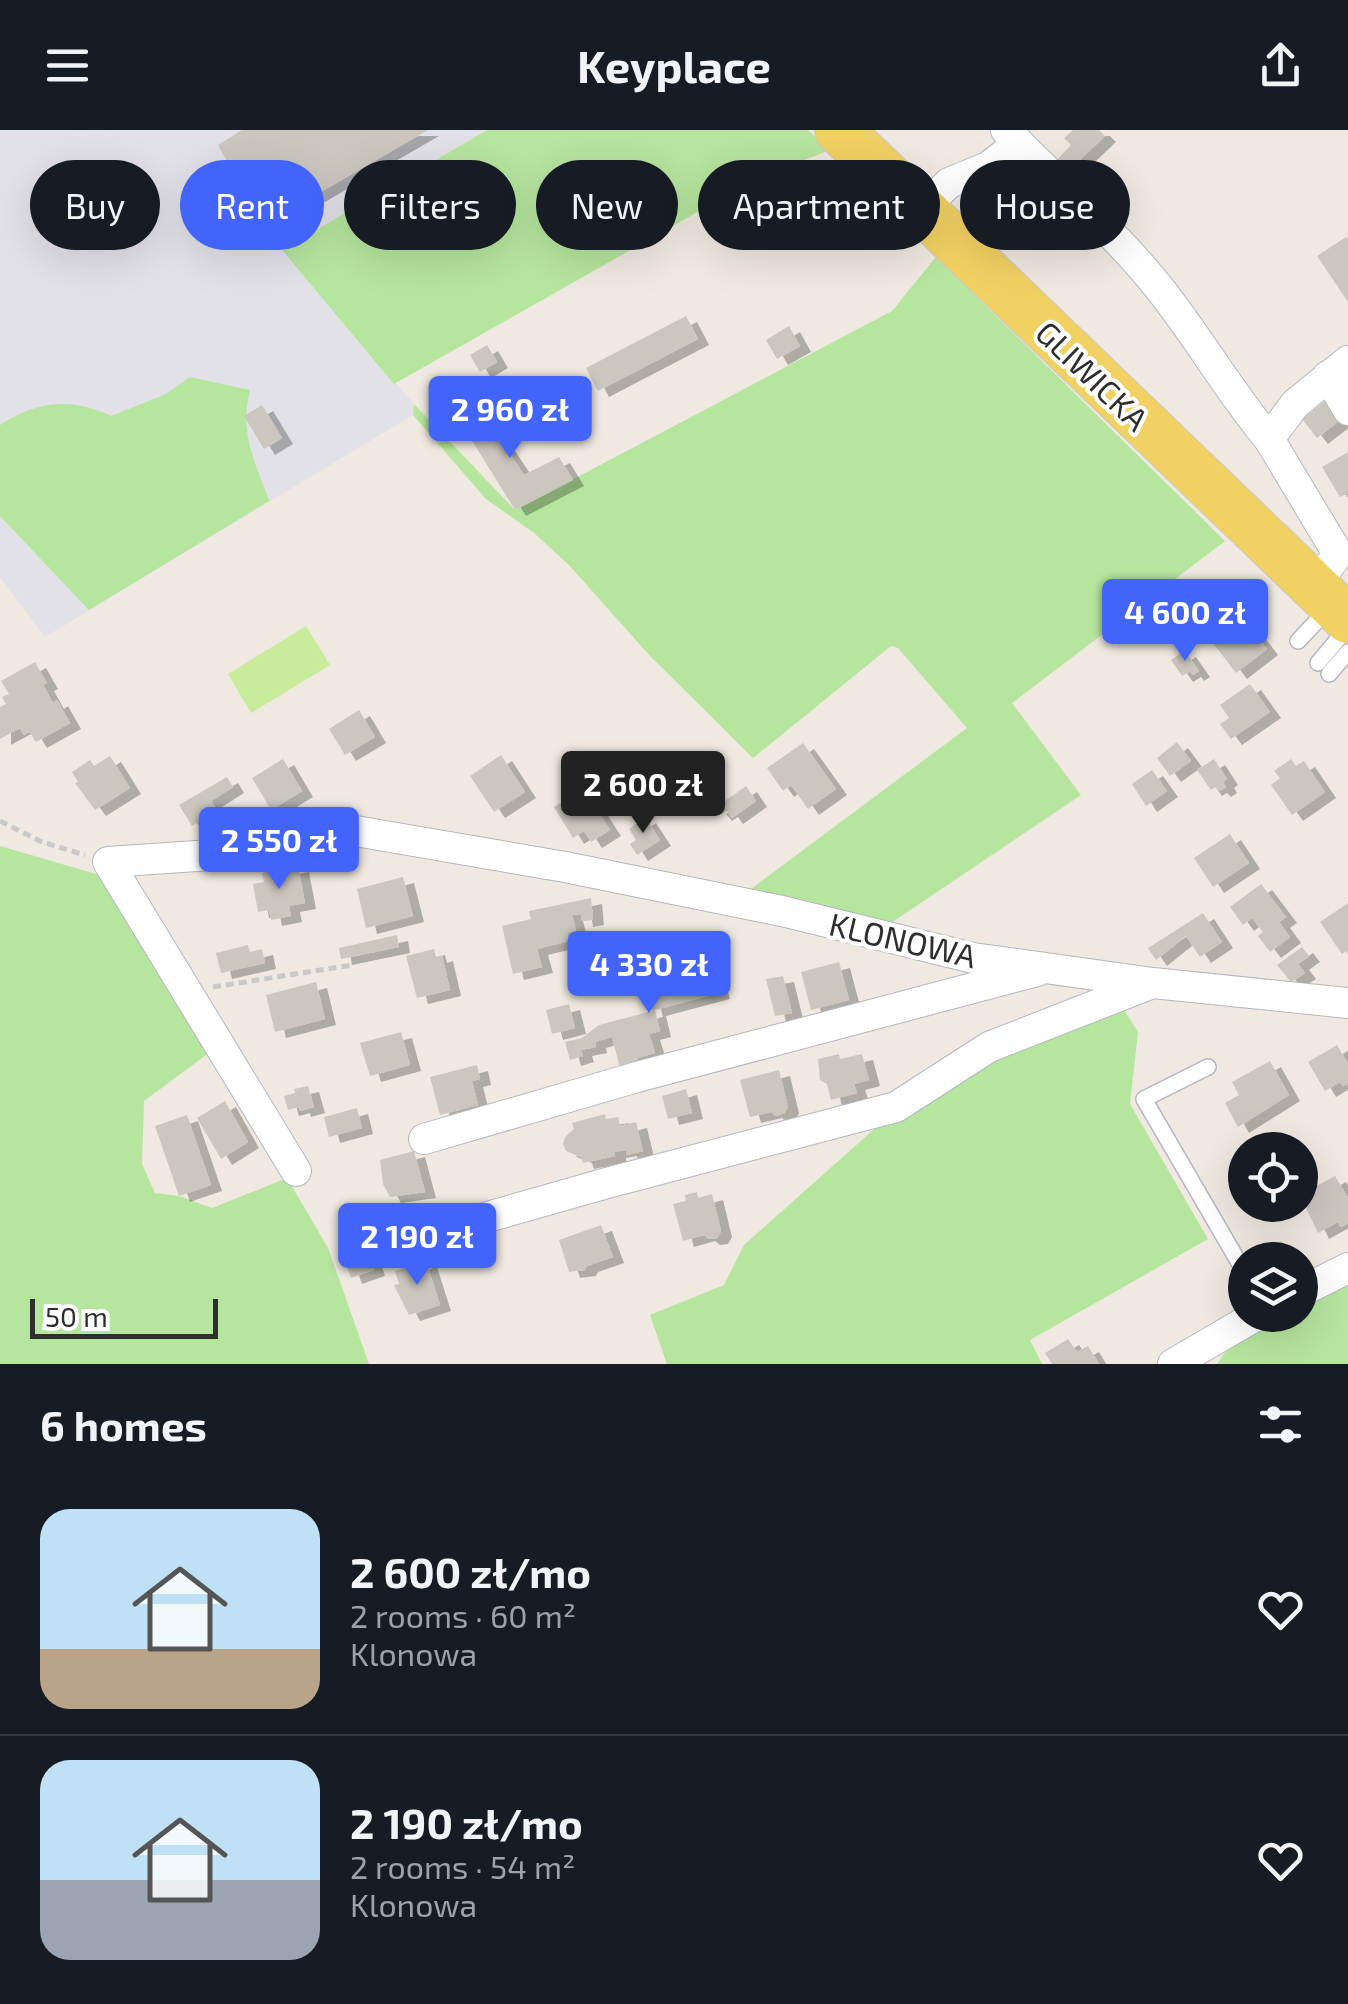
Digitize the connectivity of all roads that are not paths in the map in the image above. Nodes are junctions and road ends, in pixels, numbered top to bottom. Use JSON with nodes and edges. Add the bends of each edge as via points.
{"nodes":[{"id":1,"x":839,"y":130,"type":"edge"},
{"id":2,"x":1013,"y":137,"type":"edge"},
{"id":3,"x":870,"y":160,"type":"edge"},
{"id":4,"x":940,"y":192,"type":"edge"},
{"id":5,"x":940,"y":228,"type":"edge"},
{"id":6,"x":1338,"y":368,"type":"edge"},
{"id":7,"x":1348,"y":410,"type":"edge"},
{"id":8,"x":1270,"y":438,"type":"junction"},
{"id":9,"x":1336,"y":609,"type":"edge"},
{"id":10,"x":1298,"y":641,"type":"dead end"},
{"id":11,"x":1348,"y":652,"type":"edge"},
{"id":12,"x":1050,"y":968,"type":"junction"},
{"id":13,"x":1153,"y":982,"type":"junction"},
{"id":14,"x":1348,"y":1003,"type":"edge"},
{"id":15,"x":1208,"y":1067,"type":"dead end"},
{"id":16,"x":424,"y":1139,"type":"dead end"},
{"id":17,"x":296,"y":1171,"type":"dead end"},
{"id":18,"x":448,"y":1228,"type":"dead end"},
{"id":19,"x":1228,"y":1244,"type":"edge"},
{"id":20,"x":1348,"y":1268,"type":"edge"},
{"id":21,"x":1318,"y":1283,"type":"edge"},
{"id":22,"x":1228,"y":1332,"type":"edge"},
{"id":23,"x":1173,"y":1364,"type":"edge"}],
"edges":[{"from":1,"to":3,"type":"main road","name":"GLIWICKA"},
{"from":2,"to":4,"type":"street","via":[[988,167]]},
{"from":2,"to":8,"type":"street","via":[[1152,278]]},
{"from":5,"to":9,"type":"main road","name":"GLIWICKA"},
{"from":6,"to":7,"type":"street"},
{"from":6,"to":8,"type":"street","via":[[1296,404]]},
{"from":8,"to":9,"type":"street","via":[[1338,554],[1330,569]]},
{"from":9,"to":10,"type":"lane"},
{"from":9,"to":11,"type":"lane","via":[[1324,669]]},
{"from":12,"to":13,"type":"street","name":"KLONOWA"},
{"from":12,"to":16,"type":"street","name":"KLONOWA"},
{"from":12,"to":17,"type":"street","name":"KLONOWA","via":[[972,958],[566,867],[344,829],[226,854],[108,862]]},
{"from":13,"to":14,"type":"street","name":"KLONOWA"},
{"from":13,"to":18,"type":"street","name":"KLONOWA","via":[[989,1047],[896,1107]]},
{"from":15,"to":19,"type":"lane","via":[[1144,1099]]},
{"from":20,"to":21,"type":"street"},
{"from":22,"to":23,"type":"street"}]}
